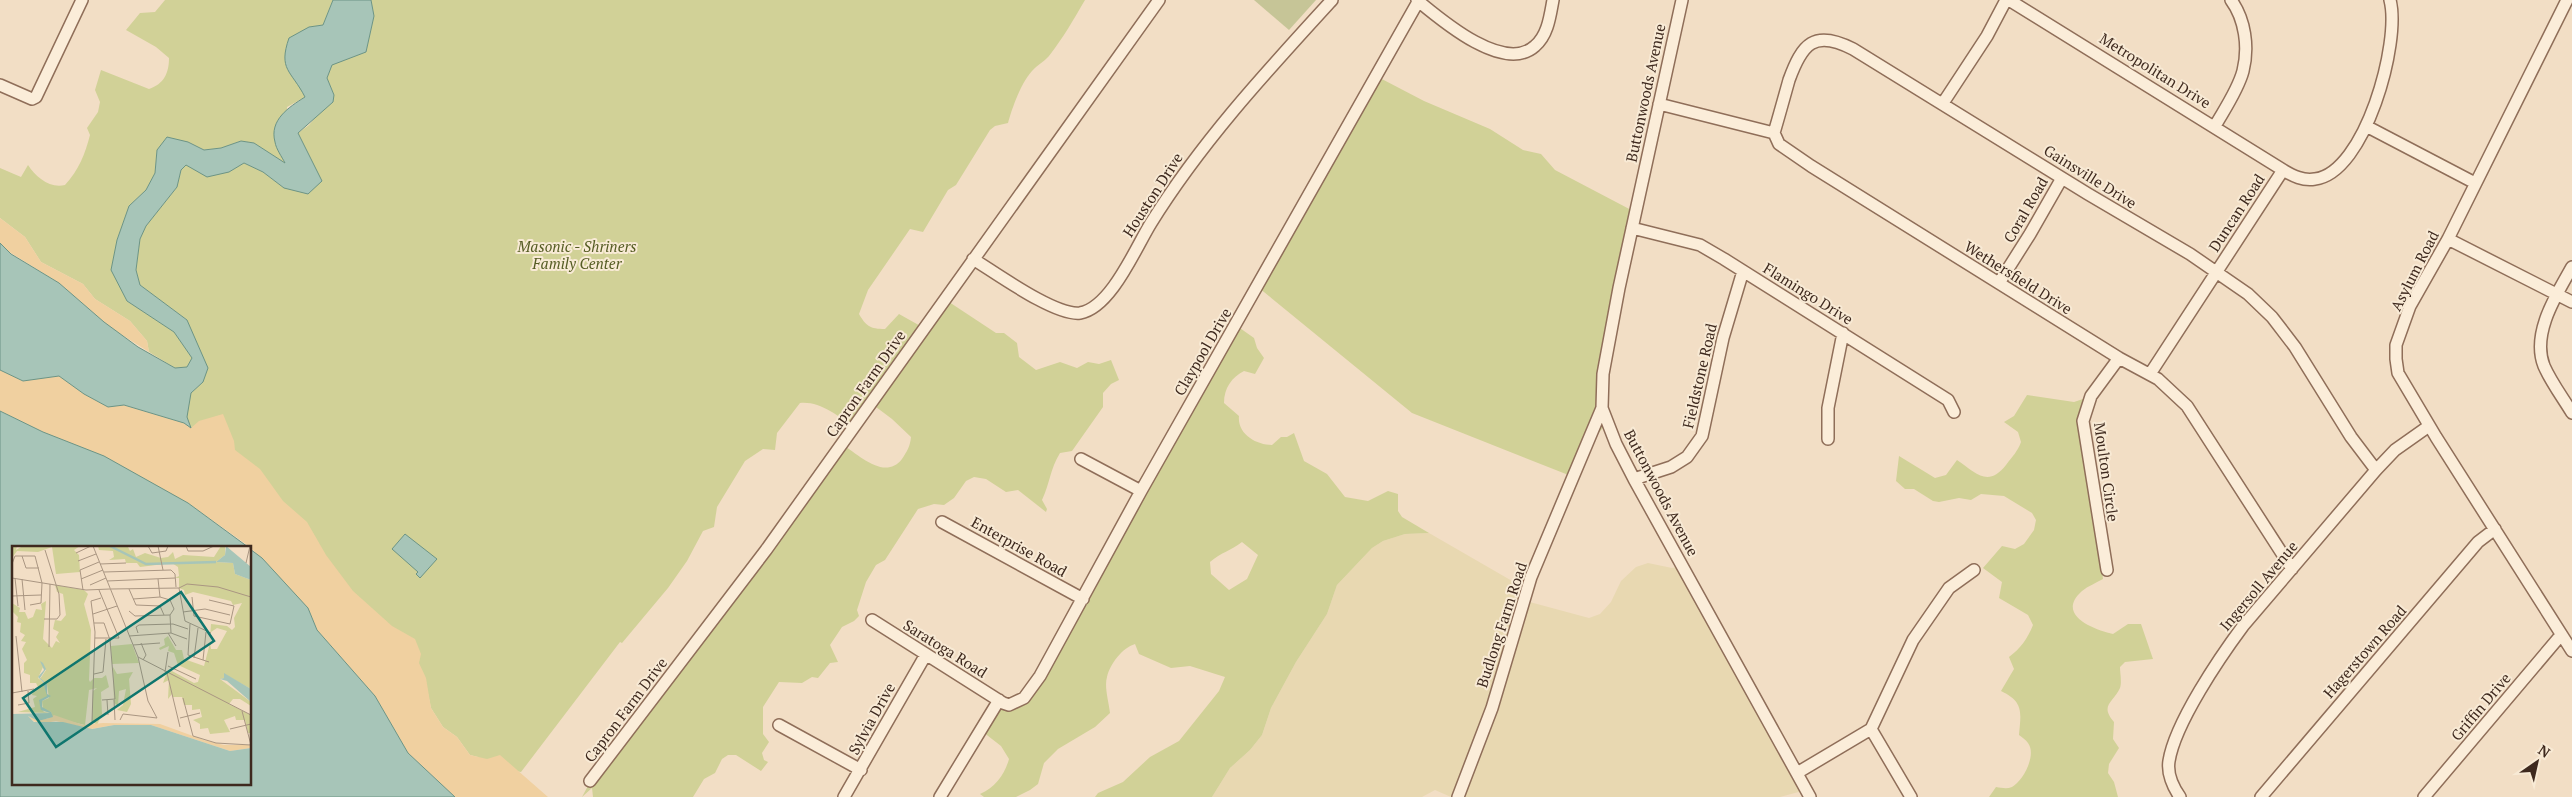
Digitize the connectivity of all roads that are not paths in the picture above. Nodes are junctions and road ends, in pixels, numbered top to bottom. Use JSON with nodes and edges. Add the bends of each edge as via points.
{"nodes":[{"id":1,"x":82,"y":0,"type":"edge"},
{"id":2,"x":1159,"y":0,"type":"edge"},
{"id":3,"x":1332,"y":0,"type":"edge"},
{"id":4,"x":1418,"y":0,"type":"edge"},
{"id":5,"x":1553,"y":0,"type":"edge"},
{"id":6,"x":1682,"y":0,"type":"edge"},
{"id":7,"x":2008,"y":0,"type":"edge"},
{"id":8,"x":2231,"y":0,"type":"edge"},
{"id":9,"x":2390,"y":0,"type":"edge"},
{"id":10,"x":2567,"y":0,"type":"edge"},
{"id":11,"x":0,"y":85,"type":"edge"},
{"id":12,"x":1943,"y":103,"type":"junction"},
{"id":13,"x":1659,"y":104,"type":"junction"},
{"id":14,"x":2214,"y":126,"type":"junction"},
{"id":15,"x":2366,"y":126,"type":"junction"},
{"id":16,"x":1774,"y":133,"type":"junction"},
{"id":17,"x":2283,"y":170,"type":"junction"},
{"id":18,"x":2062,"y":178,"type":"junction"},
{"id":19,"x":2475,"y":183,"type":"junction"},
{"id":20,"x":1632,"y":228,"type":"junction"},
{"id":21,"x":2448,"y":239,"type":"junction"},
{"id":22,"x":973,"y":259,"type":"junction"},
{"id":23,"x":2572,"y":267,"type":"edge"},
{"id":24,"x":1743,"y":270,"type":"junction"},
{"id":25,"x":2216,"y":271,"type":"junction"},
{"id":26,"x":1999,"y":283,"type":"junction"},
{"id":27,"x":2557,"y":295,"type":"junction"},
{"id":28,"x":2572,"y":302,"type":"edge"},
{"id":29,"x":1844,"y":333,"type":"junction"},
{"id":30,"x":2119,"y":358,"type":"junction"},
{"id":31,"x":2150,"y":374,"type":"junction"},
{"id":32,"x":1602,"y":408,"type":"junction"},
{"id":33,"x":1954,"y":412,"type":"dead end"},
{"id":34,"x":2572,"y":413,"type":"edge"},
{"id":35,"x":2430,"y":426,"type":"junction"},
{"id":36,"x":1828,"y":439,"type":"dead end"},
{"id":37,"x":1081,"y":459,"type":"dead end"},
{"id":38,"x":2376,"y":470,"type":"junction"},
{"id":39,"x":1634,"y":480,"type":"junction"},
{"id":40,"x":1141,"y":491,"type":"junction"},
{"id":41,"x":942,"y":522,"type":"dead end"},
{"id":42,"x":2495,"y":529,"type":"junction"},
{"id":43,"x":2292,"y":569,"type":"junction"},
{"id":44,"x":1974,"y":570,"type":"dead end"},
{"id":45,"x":2107,"y":570,"type":"dead end"},
{"id":46,"x":1083,"y":599,"type":"junction"},
{"id":47,"x":872,"y":620,"type":"dead end"},
{"id":48,"x":2561,"y":635,"type":"junction"},
{"id":49,"x":2572,"y":651,"type":"edge"},
{"id":50,"x":925,"y":656,"type":"junction"},
{"id":51,"x":1001,"y":702,"type":"junction"},
{"id":52,"x":779,"y":724,"type":"dead end"},
{"id":53,"x":1871,"y":729,"type":"junction"},
{"id":54,"x":861,"y":770,"type":"junction"},
{"id":55,"x":1797,"y":773,"type":"junction"},
{"id":56,"x":590,"y":781,"type":"dead end"},
{"id":57,"x":1807,"y":795,"type":"edge"},
{"id":58,"x":844,"y":797,"type":"edge"},
{"id":59,"x":940,"y":797,"type":"edge"},
{"id":60,"x":1458,"y":797,"type":"edge"},
{"id":61,"x":1911,"y":797,"type":"edge"},
{"id":62,"x":2180,"y":797,"type":"edge"},
{"id":63,"x":2261,"y":797,"type":"edge"},
{"id":64,"x":2424,"y":797,"type":"edge"}],
"edges":[{"from":1,"to":11,"type":"street","via":[[36,97],[32,100]]},
{"from":2,"to":22,"type":"street","name":"Capron Farm Drive"},
{"from":3,"to":22,"type":"street","name":"Houston Drive","via":[[1217,130],[1163,203],[1110,294],[1094,306],[1082,312],[1069,313],[1041,301]]},
{"from":4,"to":5,"type":"street","via":[[1446,24],[1469,38],[1502,54],[1523,54],[1536,46],[1546,30]]},
{"from":4,"to":40,"type":"street","name":"Claypool Drive"},
{"from":6,"to":13,"type":"street","name":"Buttonwoods Avenue"},
{"from":7,"to":12,"type":"street"},
{"from":7,"to":14,"type":"street","name":"Metropolitan Drive"},
{"from":8,"to":14,"type":"street","via":[[2241,16],[2245,39],[2243,71]]},
{"from":9,"to":15,"type":"street","name":"Duncan Road","via":[[2393,12],[2388,65]]},
{"from":10,"to":19,"type":"street","name":"Asylum Road"},
{"from":12,"to":16,"type":"street","name":"Gainsville Drive","via":[[1853,48],[1839,41],[1820,39],[1802,49],[1796,61]]},
{"from":12,"to":18,"type":"street","name":"Gainsville Drive"},
{"from":13,"to":16,"type":"street"},
{"from":13,"to":20,"type":"street","name":"Buttonwoods Avenue"},
{"from":14,"to":17,"type":"street","name":"Metropolitan Drive"},
{"from":15,"to":17,"type":"street","name":"Duncan Road","via":[[2341,165],[2328,175],[2315,180],[2297,178]]},
{"from":15,"to":19,"type":"street"},
{"from":16,"to":26,"type":"street","name":"Wethersfield Drive","via":[[1779,144],[1811,166]]},
{"from":17,"to":25,"type":"street","name":"Duncan Road"},
{"from":18,"to":25,"type":"street","name":"Gainsville Drive"},
{"from":18,"to":26,"type":"street","name":"Coral Road"},
{"from":19,"to":21,"type":"street","name":"Asylum Road"},
{"from":20,"to":24,"type":"street","name":"Flamingo Drive","via":[[1700,245]]},
{"from":20,"to":32,"type":"street","name":"Buttonwoods Avenue","via":[[1603,374]]},
{"from":21,"to":27,"type":"street"},
{"from":21,"to":35,"type":"street","name":"Asylum Road","via":[[2410,306],[2396,345],[2398,373]]},
{"from":22,"to":56,"type":"street","name":"Capron Farm Drive","via":[[766,550]]},
{"from":23,"to":27,"type":"street"},
{"from":24,"to":29,"type":"street","name":"Flamingo Drive"},
{"from":24,"to":39,"type":"street","name":"Fieldstone Road","via":[[1723,338],[1702,436],[1687,457],[1671,467]]},
{"from":25,"to":31,"type":"street","name":"Duncan Road"},
{"from":25,"to":38,"type":"street","name":"Gainsville Drive","via":[[2257,302],[2278,324]]},
{"from":26,"to":30,"type":"street","name":"Wethersfield Drive"},
{"from":27,"to":28,"type":"street"},
{"from":27,"to":34,"type":"street","via":[[2544,325],[2541,349],[2544,365]]},
{"from":29,"to":33,"type":"street","name":"Flamingo Drive","via":[[1948,400]]},
{"from":29,"to":36,"type":"street","via":[[1828,408]]},
{"from":30,"to":31,"type":"street","name":"Wethersfield Drive"},
{"from":30,"to":45,"type":"street","name":"Moulton Circle","via":[[2091,396],[2083,421]]},
{"from":31,"to":43,"type":"street","name":"Wethersfield Drive","via":[[2187,406]]},
{"from":32,"to":39,"type":"street","name":"Buttonwoods Avenue"},
{"from":32,"to":60,"type":"street","name":"Budlong Farm Road","via":[[1531,577],[1492,708]]},
{"from":35,"to":38,"type":"street","name":"Ingersoll Avenue","via":[[2395,450]]},
{"from":35,"to":42,"type":"street","name":"Asylum Road"},
{"from":37,"to":40,"type":"street"},
{"from":38,"to":43,"type":"street","name":"Ingersoll Avenue"},
{"from":39,"to":55,"type":"street","name":"Buttonwoods Avenue"},
{"from":40,"to":46,"type":"street","name":"Claypool Drive"},
{"from":41,"to":46,"type":"street","name":"Enterprise Road"},
{"from":42,"to":48,"type":"street","name":"Asylum Road"},
{"from":42,"to":63,"type":"street","name":"Hagerstown Road","via":[[2478,542]]},
{"from":43,"to":62,"type":"street","name":"Ingersoll Avenue","via":[[2231,642],[2204,683],[2182,726],[2169,762],[2172,784]]},
{"from":44,"to":53,"type":"street","via":[[1949,588],[1913,640]]},
{"from":46,"to":51,"type":"street","name":"Claypool Drive","via":[[1024,698],[1009,705]]},
{"from":47,"to":50,"type":"street","name":"Saratoga Road"},
{"from":48,"to":49,"type":"street","name":"Asylum Road"},
{"from":48,"to":64,"type":"street","name":"Griffin Drive"},
{"from":50,"to":51,"type":"street","name":"Saratoga Road"},
{"from":50,"to":54,"type":"street","name":"Sylvia Drive"},
{"from":51,"to":59,"type":"street"},
{"from":52,"to":54,"type":"street"},
{"from":53,"to":55,"type":"street"},
{"from":53,"to":61,"type":"street"},
{"from":54,"to":58,"type":"street","name":"Sylvia Drive"},
{"from":55,"to":57,"type":"street","name":"Buttonwoods Avenue"}]}
